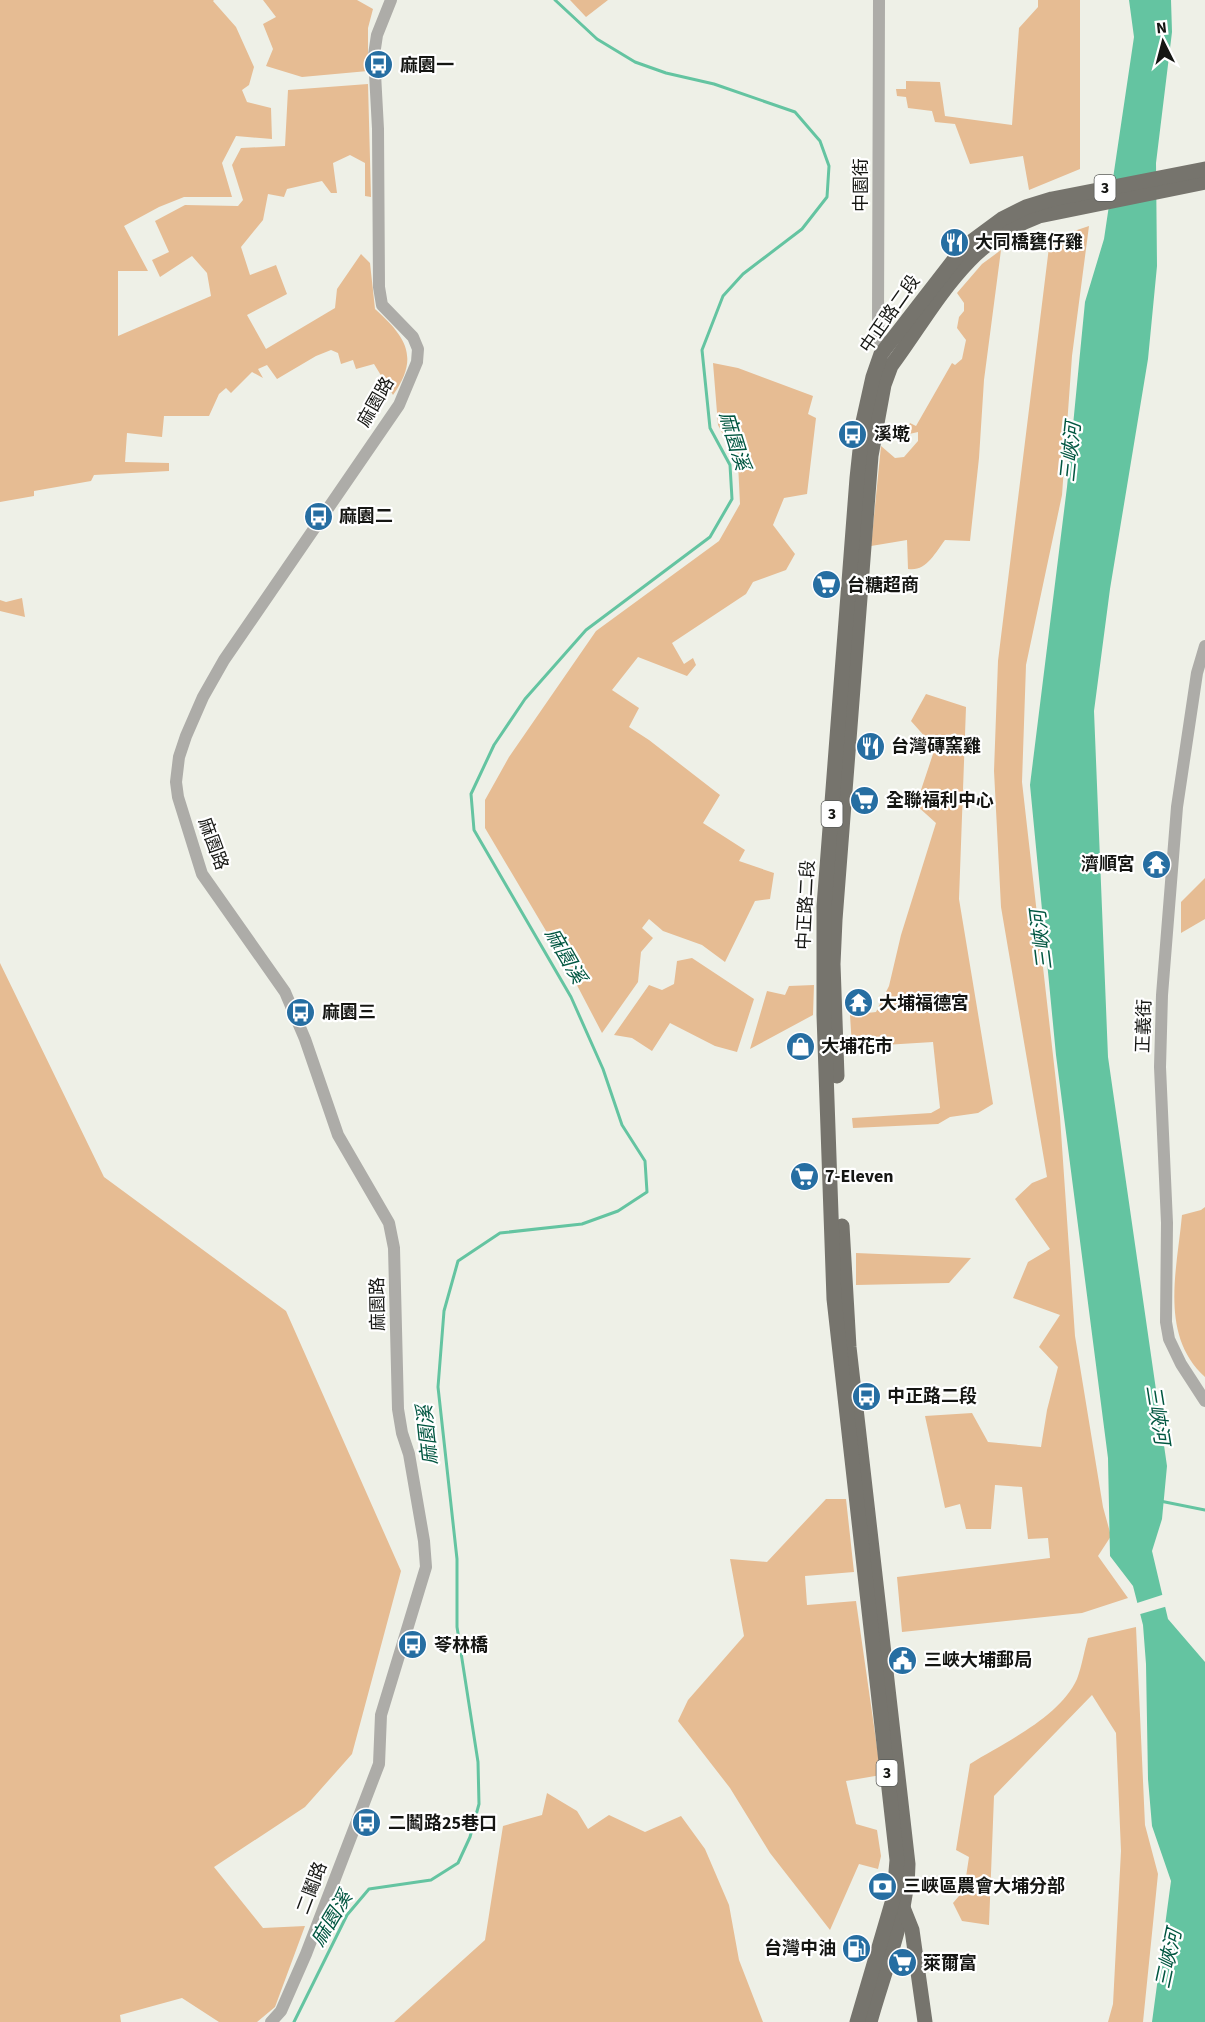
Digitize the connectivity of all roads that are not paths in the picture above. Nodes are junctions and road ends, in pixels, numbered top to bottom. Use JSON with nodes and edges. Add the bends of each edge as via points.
{"nodes":[{"id":1,"x":391,"y":0,"type":"edge"},
{"id":2,"x":879,"y":0,"type":"edge"},
{"id":3,"x":1205,"y":169,"type":"edge"},
{"id":4,"x":1182,"y":179,"type":"junction"},
{"id":5,"x":1205,"y":182,"type":"edge"},
{"id":6,"x":886,"y":360,"type":"junction"},
{"id":7,"x":1205,"y":646,"type":"edge"},
{"id":8,"x":1205,"y":1401,"type":"edge"},
{"id":9,"x":379,"y":1764,"type":"joint"},
{"id":10,"x":898,"y":1901,"type":"junction"},
{"id":11,"x":271,"y":2022,"type":"edge"},
{"id":12,"x":857,"y":2022,"type":"edge"},
{"id":13,"x":870,"y":2022,"type":"edge"},
{"id":14,"x":925,"y":2022,"type":"edge"}],
"edges":[{"from":1,"to":9,"type":"street","name":"麻園路","via":[[377,35],[374,55],[379,286],[382,305],[413,337],[418,349],[417,362],[399,405],[202,697],[179,757],[176,782],[202,874],[285,992],[339,1135],[389,1223],[394,1248],[398,1409],[426,1567],[381,1715]]},
{"from":2,"to":6,"type":"street","name":"中園街","via":[[878,322]]},
{"from":3,"to":4,"type":"main road","number":"3"},
{"from":4,"to":5,"type":"main road","number":"3"},
{"from":4,"to":6,"type":"main road","name":"中正路二段","number":"3","via":[[1052,199],[1032,212],[986,229],[964,247]]},
{"from":6,"to":10,"type":"main road","name":"中正路二段","number":"3","via":[[870,456],[833,964],[849,1347],[908,1864],[908,1883]]},
{"from":7,"to":8,"type":"street","name":"正義街","via":[[1197,673],[1177,807],[1160,1067],[1167,1223],[1166,1322],[1181,1364]]},
{"from":9,"to":11,"type":"street","name":"二鬮路","via":[[306,1954],[281,2011]]},
{"from":10,"to":12,"type":"main road","name":"中正路二段","number":"3"},
{"from":10,"to":13,"type":"main road","name":"中正路二段","number":"3"},
{"from":10,"to":14,"type":"main road","via":[[912,1930]]}]}
